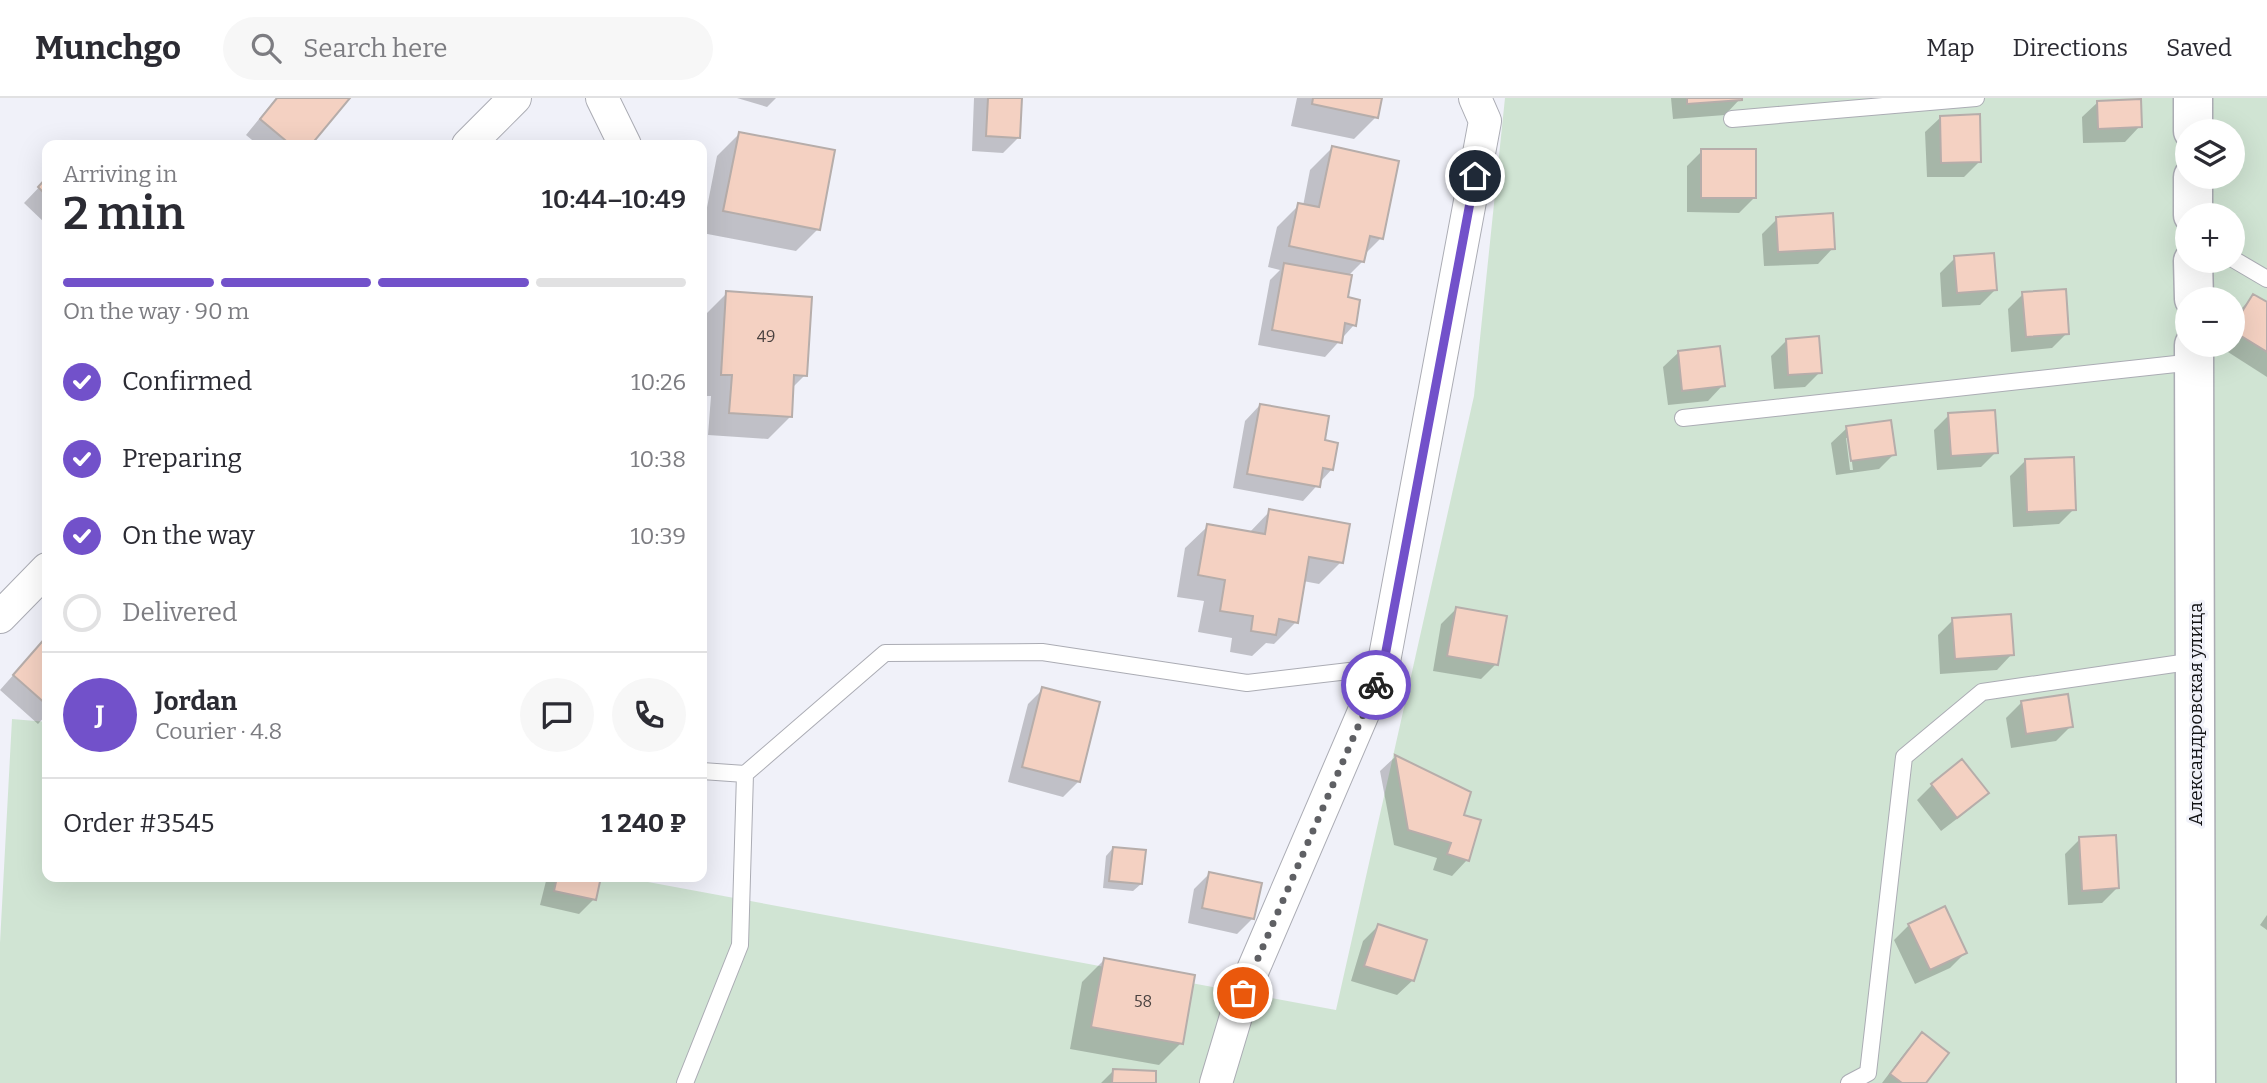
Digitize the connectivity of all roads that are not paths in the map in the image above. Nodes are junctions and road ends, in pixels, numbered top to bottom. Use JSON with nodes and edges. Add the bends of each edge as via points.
{"nodes":[{"id":1,"x":515,"y":98,"type":"edge"},
{"id":2,"x":602,"y":98,"type":"edge"},
{"id":3,"x":1475,"y":98,"type":"edge"},
{"id":4,"x":1976,"y":98,"type":"edge"},
{"id":5,"x":2193,"y":98,"type":"edge"},
{"id":6,"x":1732,"y":119,"type":"dead end"},
{"id":7,"x":2193,"y":119,"type":"edge"},
{"id":8,"x":473,"y":140,"type":"edge"},
{"id":9,"x":623,"y":140,"type":"edge"},
{"id":10,"x":2245,"y":266,"type":"edge"},
{"id":11,"x":2267,"y":279,"type":"edge"},
{"id":12,"x":2175,"y":355,"type":"edge"},
{"id":13,"x":2194,"y":357,"type":"edge"},
{"id":14,"x":1683,"y":418,"type":"dead end"},
{"id":15,"x":42,"y":574,"type":"edge"},
{"id":16,"x":0,"y":617,"type":"edge"},
{"id":17,"x":2195,"y":661,"type":"junction"},
{"id":18,"x":1383,"y":667,"type":"junction"},
{"id":19,"x":707,"y":771,"type":"edge"},
{"id":20,"x":745,"y":774,"type":"junction"},
{"id":21,"x":684,"y":1083,"type":"edge"},
{"id":22,"x":1216,"y":1083,"type":"edge"},
{"id":23,"x":1849,"y":1083,"type":"edge"},
{"id":24,"x":2196,"y":1083,"type":"edge"}],
"edges":[{"from":1,"to":8,"type":"street"},
{"from":2,"to":9,"type":"street"},
{"from":3,"to":18,"type":"street","via":[[1485,121]]},
{"from":4,"to":6,"type":"lane"},
{"from":5,"to":7,"type":"street"},
{"from":10,"to":11,"type":"lane"},
{"from":12,"to":14,"type":"lane"},
{"from":13,"to":17,"type":"street","name":"Александровская улица"},
{"from":15,"to":16,"type":"street"},
{"from":17,"to":23,"type":"lane","via":[[1982,692],[1904,757],[1868,1073]]},
{"from":17,"to":24,"type":"street","name":"Александровская улица"},
{"from":18,"to":20,"type":"lane","via":[[1247,683],[1042,652],[885,653]]},
{"from":18,"to":22,"type":"street","via":[[1243,993]]},
{"from":19,"to":20,"type":"lane"},
{"from":20,"to":21,"type":"lane","via":[[740,945]]}]}
